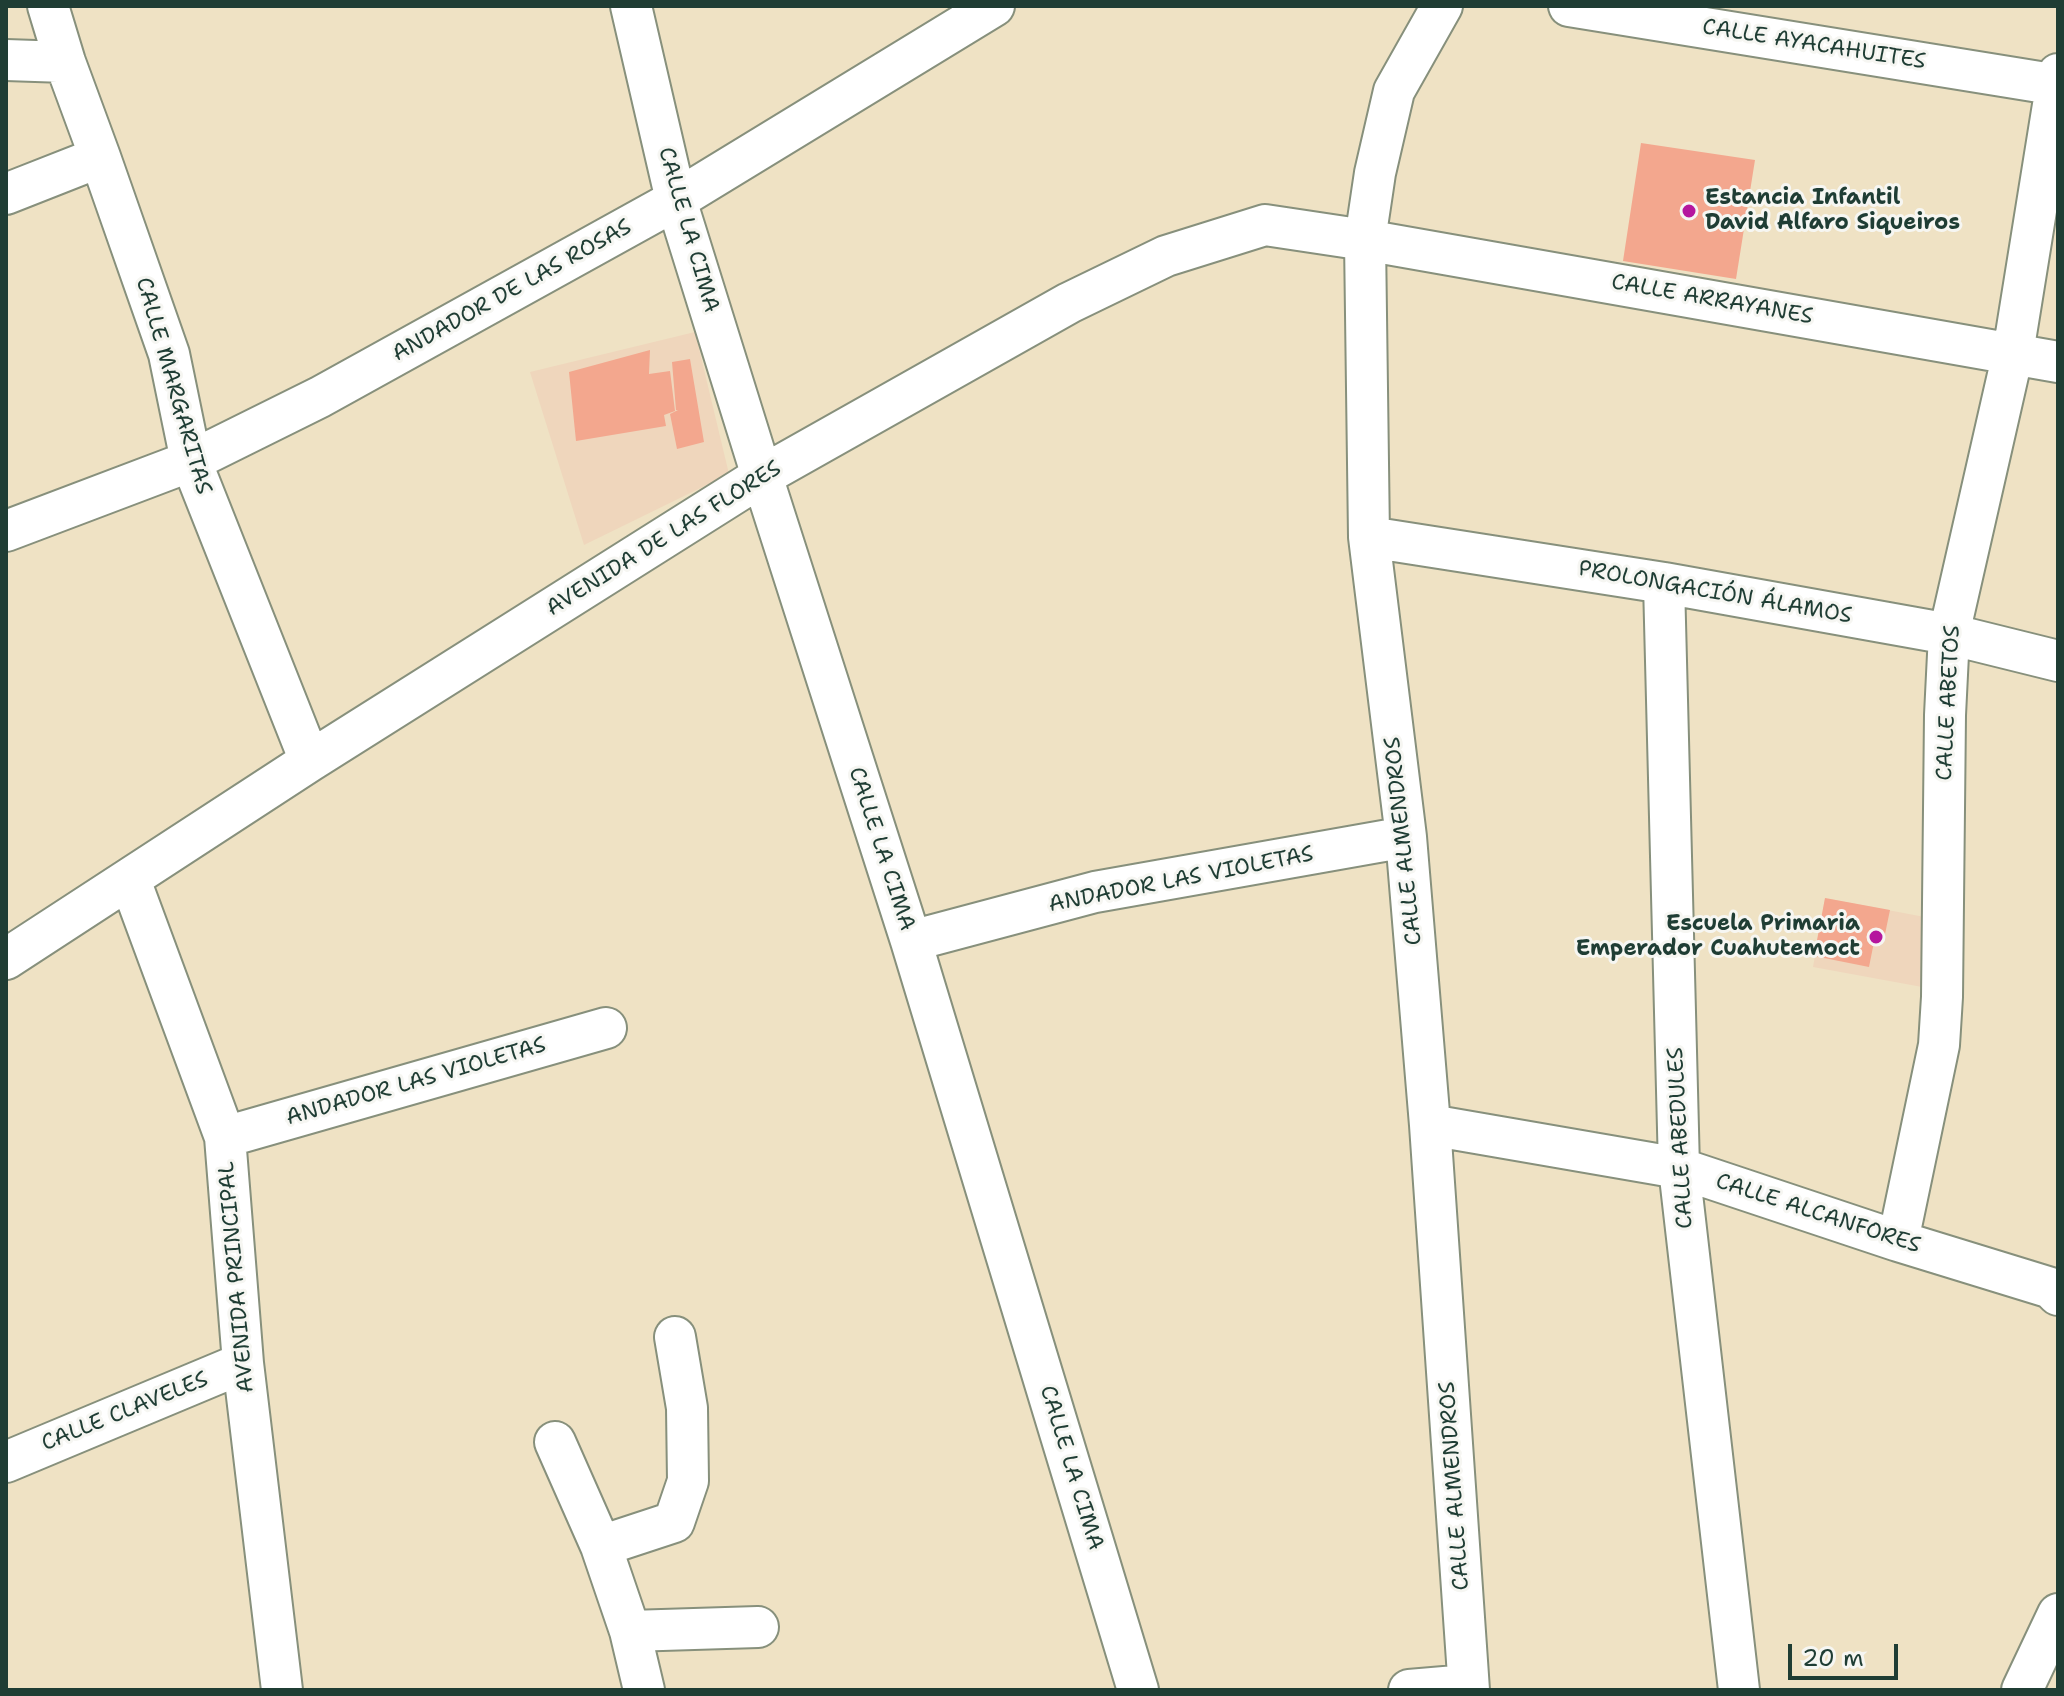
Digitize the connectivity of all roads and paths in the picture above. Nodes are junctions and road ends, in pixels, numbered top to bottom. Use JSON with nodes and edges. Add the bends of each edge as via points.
{"nodes":[{"id":1,"x":48,"y":6,"type":"edge"},
{"id":2,"x":631,"y":6,"type":"edge"},
{"id":3,"x":994,"y":6,"type":"edge"},
{"id":4,"x":1442,"y":6,"type":"edge"},
{"id":5,"x":1569,"y":6,"type":"edge"},
{"id":6,"x":6,"y":60,"type":"edge"},
{"id":7,"x":65,"y":62,"type":"junction"},
{"id":8,"x":2057,"y":81,"type":"edge"},
{"id":9,"x":100,"y":157,"type":"junction"},
{"id":10,"x":6,"y":194,"type":"edge"},
{"id":11,"x":676,"y":200,"type":"junction"},
{"id":12,"x":1365,"y":240,"type":"junction"},
{"id":13,"x":2013,"y":353,"type":"junction"},
{"id":14,"x":2058,"y":362,"type":"edge"},
{"id":15,"x":191,"y":461,"type":"junction"},
{"id":16,"x":762,"y":476,"type":"junction"},
{"id":17,"x":6,"y":531,"type":"edge"},
{"id":18,"x":1369,"y":537,"type":"junction"},
{"id":19,"x":1664,"y":583,"type":"junction"},
{"id":20,"x":1949,"y":634,"type":"junction"},
{"id":21,"x":2058,"y":661,"type":"edge"},
{"id":22,"x":310,"y":761,"type":"junction"},
{"id":23,"x":1406,"y":837,"type":"junction"},
{"id":24,"x":130,"y":880,"type":"junction"},
{"id":25,"x":911,"y":941,"type":"junction"},
{"id":26,"x":6,"y":959,"type":"edge"},
{"id":27,"x":606,"y":1028,"type":"dead end"},
{"id":28,"x":1430,"y":1125,"type":"junction"},
{"id":29,"x":225,"y":1137,"type":"junction"},
{"id":30,"x":1679,"y":1168,"type":"junction"},
{"id":31,"x":1898,"y":1241,"type":"junction"},
{"id":32,"x":2058,"y":1295,"type":"edge"},
{"id":33,"x":675,"y":1337,"type":"dead end"},
{"id":34,"x":243,"y":1363,"type":"junction"},
{"id":35,"x":555,"y":1442,"type":"dead end"},
{"id":36,"x":6,"y":1462,"type":"edge"},
{"id":37,"x":601,"y":1546,"type":"junction"},
{"id":38,"x":2058,"y":1614,"type":"edge"},
{"id":39,"x":758,"y":1627,"type":"dead end"},
{"id":40,"x":630,"y":1631,"type":"junction"},
{"id":41,"x":1469,"y":1688,"type":"edge"},
{"id":42,"x":282,"y":1690,"type":"edge"},
{"id":43,"x":644,"y":1690,"type":"edge"},
{"id":44,"x":1138,"y":1690,"type":"edge"},
{"id":45,"x":1409,"y":1690,"type":"edge"},
{"id":46,"x":1739,"y":1690,"type":"edge"},
{"id":47,"x":2022,"y":1690,"type":"edge"}],
"edges":[{"from":1,"to":7,"type":"street","name":"CALLE MARGARITAS"},
{"from":2,"to":11,"type":"street","name":"CALLE LA CIMA"},
{"from":3,"to":11,"type":"street","name":"ANDADOR DE LAS ROSAS"},
{"from":4,"to":12,"type":"street","name":"CALLE ALMENDROS","via":[[1394,91]]},
{"from":5,"to":8,"type":"street","name":"CALLE AYACAHUITES"},
{"from":6,"to":7,"type":"street"},
{"from":7,"to":9,"type":"street","name":"CALLE MARGARITAS"},
{"from":8,"to":13,"type":"street","name":"CALLE ABETOS"},
{"from":9,"to":10,"type":"street"},
{"from":9,"to":15,"type":"street","name":"CALLE MARGARITAS","via":[[169,354]]},
{"from":11,"to":15,"type":"street","name":"ANDADOR DE LAS ROSAS","via":[[334,390]]},
{"from":11,"to":16,"type":"street","name":"CALLE LA CIMA"},
{"from":12,"to":13,"type":"street","name":"CALLE ARRAYANES"},
{"from":12,"to":16,"type":"street","name":"AVENIDA DE LAS FLORES","via":[[1265,225],[1166,256],[1069,303]]},
{"from":12,"to":18,"type":"street","name":"CALLE ALMENDROS"},
{"from":13,"to":14,"type":"street","name":"CALLE ARRAYANES"},
{"from":13,"to":20,"type":"street","name":"CALLE ABETOS"},
{"from":15,"to":17,"type":"street","name":"ANDADOR DE LAS ROSAS"},
{"from":15,"to":22,"type":"street","name":"CALLE MARGARITAS"},
{"from":16,"to":22,"type":"street","name":"AVENIDA DE LAS FLORES"},
{"from":16,"to":25,"type":"street","name":"CALLE LA CIMA"},
{"from":18,"to":19,"type":"street","name":"PROLONGACIÓN ÁLAMOS"},
{"from":18,"to":23,"type":"street","name":"CALLE ALMENDROS"},
{"from":19,"to":20,"type":"street","name":"PROLONGACIÓN ÁLAMOS"},
{"from":19,"to":30,"type":"street","name":"CALLE ABEDULES"},
{"from":20,"to":21,"type":"street","name":"PROLONGACIÓN ÁLAMOS"},
{"from":20,"to":31,"type":"street","name":"CALLE ABETOS","via":[[1939,1045]]},
{"from":22,"to":24,"type":"street","name":"AVENIDA DE LAS FLORES"},
{"from":23,"to":25,"type":"street","name":"ANDADOR LAS VIOLETAS","via":[[1095,892]]},
{"from":23,"to":28,"type":"street","name":"CALLE ALMENDROS"},
{"from":24,"to":26,"type":"street","name":"AVENIDA DE LAS FLORES"},
{"from":24,"to":29,"type":"street","name":"AVENIDA PRINCIPAL"},
{"from":25,"to":44,"type":"street","name":"CALLE LA CIMA"},
{"from":27,"to":29,"type":"street","name":"ANDADOR LAS VIOLETAS"},
{"from":28,"to":30,"type":"street","name":"CALLE ALCANFORES"},
{"from":28,"to":41,"type":"street","name":"CALLE ALMENDROS"},
{"from":29,"to":34,"type":"street","name":"AVENIDA PRINCIPAL"},
{"from":30,"to":31,"type":"street","name":"CALLE ALCANFORES"},
{"from":30,"to":46,"type":"street","name":"CALLE ABEDULES"},
{"from":31,"to":32,"type":"street","name":"CALLE ALCANFORES","via":[[2051,1288]]},
{"from":33,"to":37,"type":"street","via":[[687,1408],[688,1481],[674,1522]]},
{"from":34,"to":36,"type":"street","name":"CALLE CLAVELES"},
{"from":34,"to":42,"type":"street","name":"AVENIDA PRINCIPAL"},
{"from":35,"to":37,"type":"street"},
{"from":37,"to":40,"type":"street"},
{"from":38,"to":47,"type":"street"},
{"from":39,"to":40,"type":"street"},
{"from":40,"to":43,"type":"street"},
{"from":41,"to":45,"type":"street"}]}
